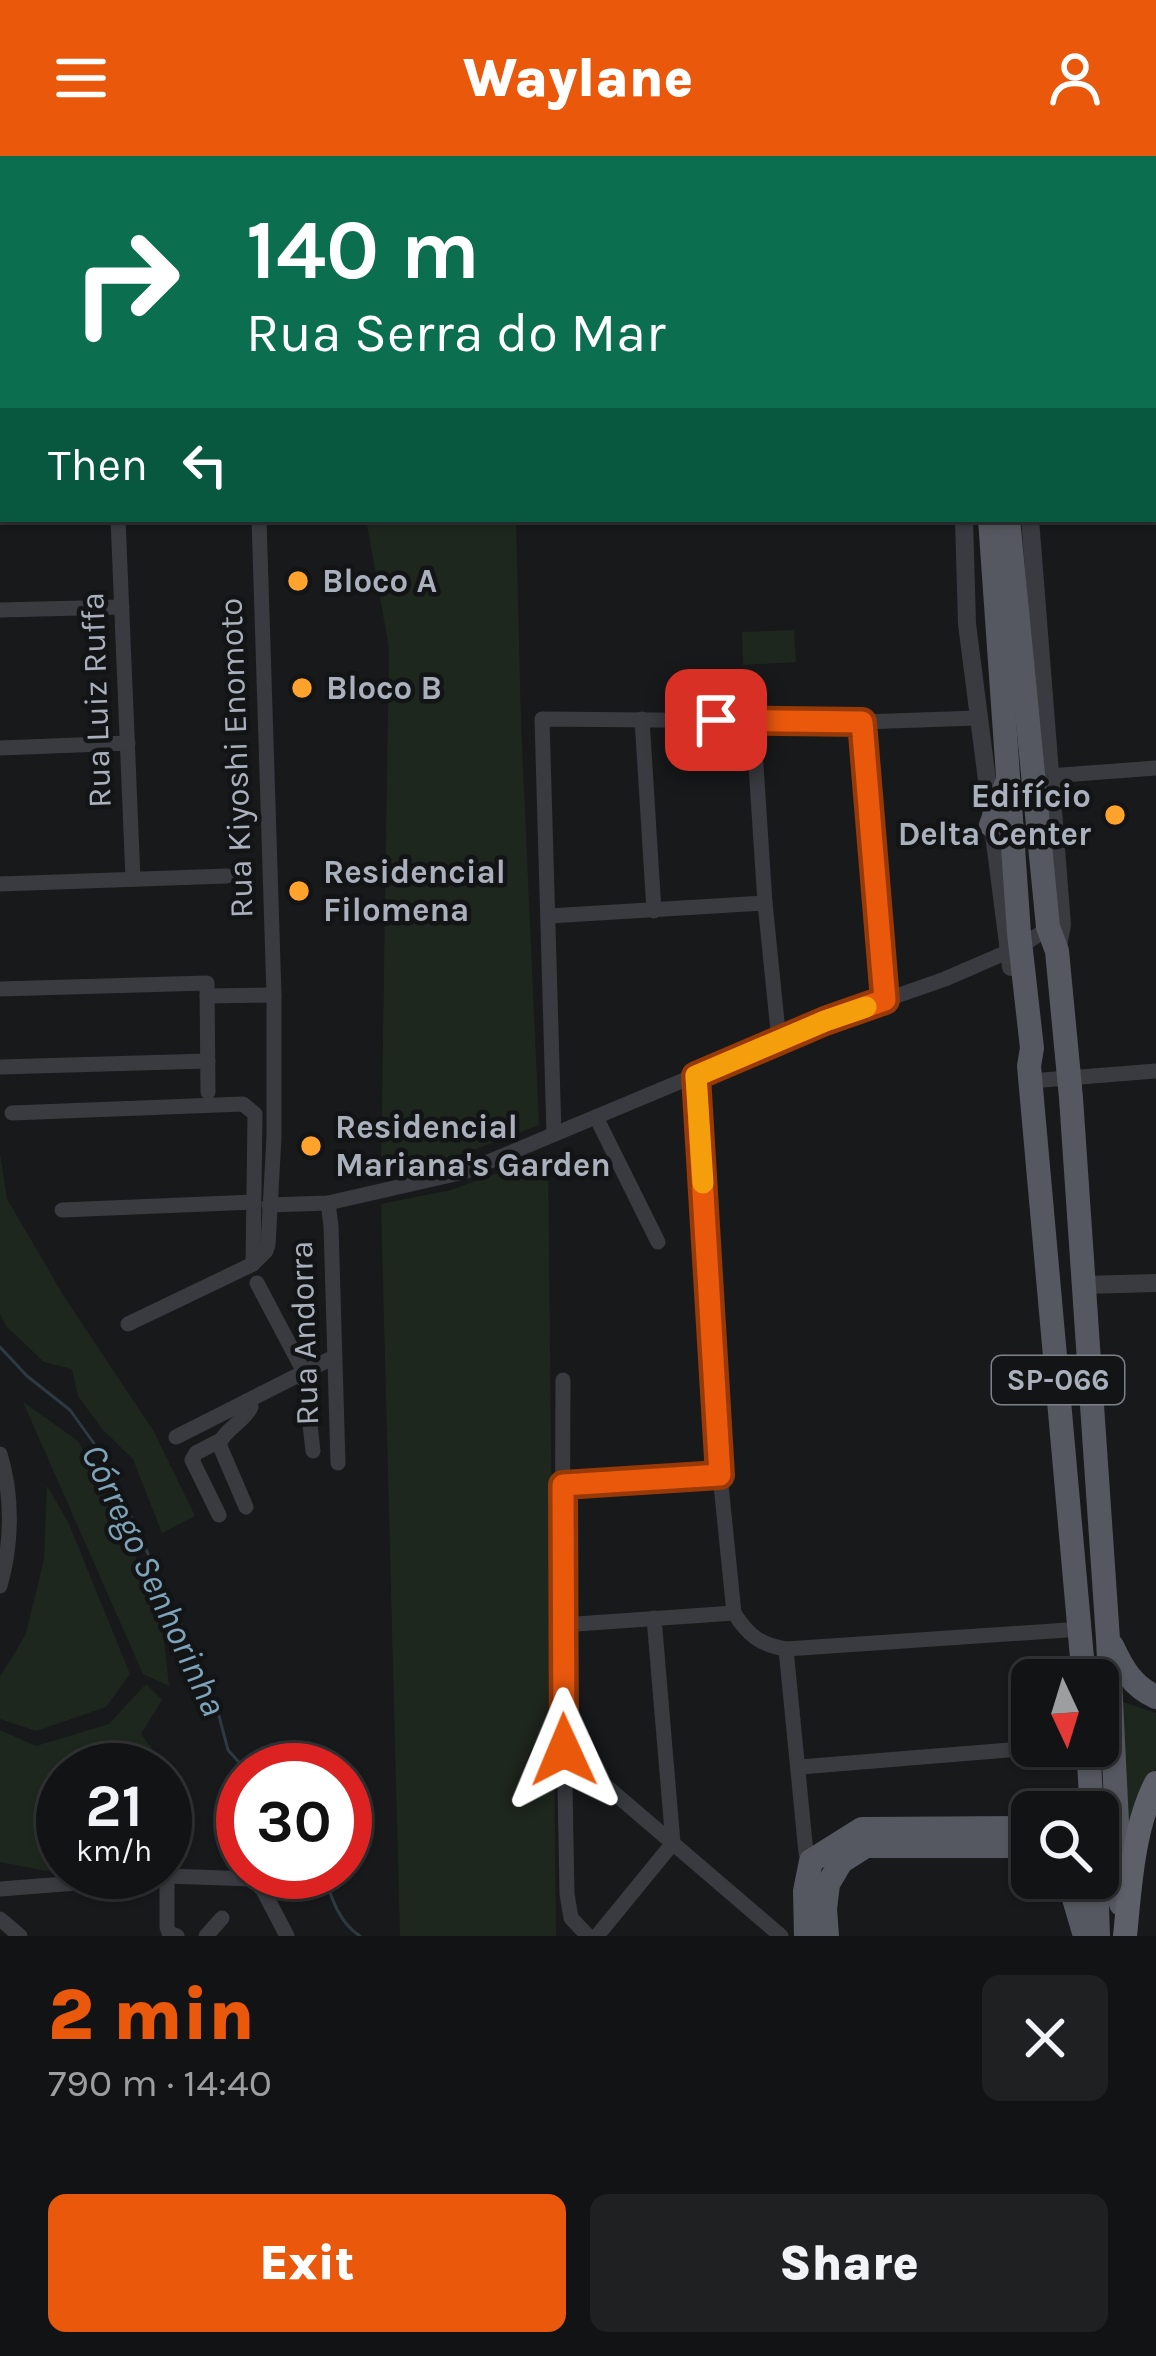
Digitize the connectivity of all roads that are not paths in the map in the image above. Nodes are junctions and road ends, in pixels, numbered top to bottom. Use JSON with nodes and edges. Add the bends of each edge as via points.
{"nodes":[{"id":1,"x":118,"y":522,"type":"edge"},
{"id":2,"x":259,"y":522,"type":"edge"},
{"id":3,"x":964,"y":522,"type":"edge"},
{"id":4,"x":990,"y":522,"type":"edge"},
{"id":5,"x":1008,"y":522,"type":"edge"},
{"id":6,"x":1030,"y":522,"type":"edge"},
{"id":7,"x":122,"y":607,"type":"junction"},
{"id":8,"x":0,"y":610,"type":"edge"},
{"id":9,"x":977,"y":718,"type":"junction"},
{"id":10,"x":642,"y":719,"type":"junction"},
{"id":11,"x":753,"y":720,"type":"junction"},
{"id":12,"x":862,"y":722,"type":"junction"},
{"id":13,"x":128,"y":743,"type":"junction"},
{"id":14,"x":0,"y":748,"type":"edge"},
{"id":15,"x":1156,"y":768,"type":"edge"},
{"id":16,"x":1049,"y":776,"type":"junction"},
{"id":17,"x":1009,"y":777,"type":"junction"},
{"id":18,"x":991,"y":825,"type":"junction"},
{"id":19,"x":227,"y":876,"type":"dead end"},
{"id":20,"x":133,"y":879,"type":"junction"},
{"id":21,"x":0,"y":884,"type":"edge"},
{"id":22,"x":765,"y":902,"type":"junction"},
{"id":23,"x":654,"y":911,"type":"junction"},
{"id":24,"x":549,"y":916,"type":"junction"},
{"id":25,"x":1056,"y":934,"type":"junction"},
{"id":26,"x":1011,"y":950,"type":"junction"},
{"id":27,"x":0,"y":989,"type":"edge"},
{"id":28,"x":274,"y":995,"type":"junction"},
{"id":29,"x":207,"y":996,"type":"junction"},
{"id":30,"x":885,"y":1000,"type":"junction"},
{"id":31,"x":779,"y":1041,"type":"junction"},
{"id":32,"x":208,"y":1061,"type":"junction"},
{"id":33,"x":0,"y":1066,"type":"edge"},
{"id":34,"x":1156,"y":1071,"type":"edge"},
{"id":35,"x":1030,"y":1073,"type":"junction"},
{"id":36,"x":696,"y":1076,"type":"junction"},
{"id":37,"x":1069,"y":1078,"type":"junction"},
{"id":38,"x":208,"y":1092,"type":"dead end"},
{"id":39,"x":11,"y":1114,"type":"dead end"},
{"id":40,"x":596,"y":1117,"type":"junction"},
{"id":41,"x":554,"y":1134,"type":"junction"},
{"id":42,"x":328,"y":1202,"type":"junction"},
{"id":43,"x":261,"y":1204,"type":"junction"},
{"id":44,"x":62,"y":1210,"type":"dead end"},
{"id":45,"x":658,"y":1242,"type":"dead end"},
{"id":46,"x":256,"y":1283,"type":"dead end"},
{"id":47,"x":1156,"y":1283,"type":"edge"},
{"id":48,"x":1084,"y":1285,"type":"junction"},
{"id":49,"x":128,"y":1324,"type":"dead end"},
{"id":50,"x":334,"y":1357,"type":"junction"},
{"id":51,"x":304,"y":1372,"type":"junction"},
{"id":52,"x":563,"y":1380,"type":"dead end"},
{"id":53,"x":248,"y":1401,"type":"junction"},
{"id":54,"x":176,"y":1437,"type":"dead end"},
{"id":55,"x":220,"y":1441,"type":"junction"},
{"id":56,"x":313,"y":1451,"type":"dead end"},
{"id":57,"x":0,"y":1454,"type":"edge"},
{"id":58,"x":338,"y":1462,"type":"dead end"},
{"id":59,"x":720,"y":1475,"type":"junction"},
{"id":60,"x":563,"y":1485,"type":"junction"},
{"id":61,"x":4,"y":1489,"type":"edge"},
{"id":62,"x":246,"y":1507,"type":"dead end"},
{"id":63,"x":219,"y":1515,"type":"dead end"},
{"id":64,"x":0,"y":1586,"type":"edge"},
{"id":65,"x":734,"y":1613,"type":"junction"},
{"id":66,"x":654,"y":1618,"type":"junction"},
{"id":67,"x":562,"y":1625,"type":"junction"},
{"id":68,"x":1082,"y":1629,"type":"junction"},
{"id":69,"x":1108,"y":1639,"type":"junction"},
{"id":70,"x":786,"y":1649,"type":"junction"},
{"id":71,"x":1083,"y":1659,"type":"edge"},
{"id":72,"x":1156,"y":1697,"type":"edge"},
{"id":73,"x":564,"y":1750,"type":"junction"},
{"id":74,"x":1011,"y":1750,"type":"edge"},
{"id":75,"x":800,"y":1767,"type":"junction"},
{"id":76,"x":1156,"y":1783,"type":"edge"},
{"id":77,"x":1011,"y":1828,"type":"edge"},
{"id":78,"x":673,"y":1844,"type":"junction"},
{"id":79,"x":1011,"y":1846,"type":"edge"},
{"id":80,"x":806,"y":1853,"type":"dead end"},
{"id":81,"x":192,"y":1877,"type":"edge"},
{"id":82,"x":36,"y":1886,"type":"edge"},
{"id":83,"x":0,"y":1889,"type":"edge"},
{"id":84,"x":167,"y":1899,"type":"edge"},
{"id":85,"x":1074,"y":1899,"type":"edge"},
{"id":86,"x":1097,"y":1899,"type":"edge"},
{"id":87,"x":222,"y":1918,"type":"dead end"},
{"id":88,"x":0,"y":1919,"type":"edge"},
{"id":89,"x":20,"y":1936,"type":"edge"},
{"id":90,"x":177,"y":1936,"type":"edge"},
{"id":91,"x":206,"y":1936,"type":"edge"},
{"id":92,"x":287,"y":1936,"type":"edge"},
{"id":93,"x":588,"y":1936,"type":"edge"},
{"id":94,"x":597,"y":1936,"type":"edge"},
{"id":95,"x":781,"y":1936,"type":"edge"},
{"id":96,"x":806,"y":1936,"type":"edge"},
{"id":97,"x":827,"y":1936,"type":"edge"},
{"id":98,"x":1085,"y":1936,"type":"edge"},
{"id":99,"x":1098,"y":1936,"type":"edge"},
{"id":100,"x":1124,"y":1936,"type":"edge"}],
"edges":[{"from":1,"to":7,"type":"street","name":"Rua Luiz Ruffa"},
{"from":2,"to":28,"type":"street","name":"Rua Kiyoshi Enomoto"},
{"from":3,"to":9,"type":"street"},
{"from":4,"to":17,"type":"main road","number":"SP-066"},
{"from":5,"to":25,"type":"main road","number":"SP-066"},
{"from":6,"to":16,"type":"street"},
{"from":7,"to":8,"type":"street"},
{"from":7,"to":13,"type":"street","name":"Rua Luiz Ruffa"},
{"from":9,"to":12,"type":"street"},
{"from":9,"to":18,"type":"street"},
{"from":10,"to":11,"type":"street"},
{"from":10,"to":23,"type":"street"},
{"from":10,"to":24,"type":"street","via":[[542,719]]},
{"from":11,"to":12,"type":"street"},
{"from":11,"to":22,"type":"street"},
{"from":12,"to":30,"type":"street"},
{"from":13,"to":14,"type":"street"},
{"from":13,"to":20,"type":"street","name":"Rua Luiz Ruffa"},
{"from":15,"to":16,"type":"street"},
{"from":16,"to":25,"type":"street"},
{"from":17,"to":18,"type":"main road"},
{"from":17,"to":26,"type":"main road","number":"SP-066"},
{"from":18,"to":26,"type":"street"},
{"from":19,"to":20,"type":"street"},
{"from":20,"to":21,"type":"street"},
{"from":22,"to":23,"type":"street"},
{"from":22,"to":31,"type":"street"},
{"from":23,"to":24,"type":"street"},
{"from":24,"to":41,"type":"street"},
{"from":25,"to":26,"type":"street"},
{"from":25,"to":37,"type":"main road","number":"SP-066"},
{"from":26,"to":30,"type":"street"},
{"from":26,"to":35,"type":"main road","number":"SP-066"},
{"from":27,"to":29,"type":"street","via":[[206,983]]},
{"from":28,"to":29,"type":"street"},
{"from":28,"to":43,"type":"street","name":"Rua Kiyoshi Enomoto","via":[[274,1137]]},
{"from":29,"to":32,"type":"street"},
{"from":30,"to":31,"type":"street"},
{"from":31,"to":36,"type":"street"},
{"from":32,"to":33,"type":"street"},
{"from":32,"to":38,"type":"street"},
{"from":34,"to":37,"type":"street"},
{"from":35,"to":37,"type":"street"},
{"from":35,"to":68,"type":"main road","number":"SP-066"},
{"from":36,"to":40,"type":"street"},
{"from":36,"to":59,"type":"street"},
{"from":37,"to":48,"type":"main road","number":"SP-066"},
{"from":39,"to":43,"type":"street","via":[[244,1104],[255,1114]]},
{"from":40,"to":41,"type":"street"},
{"from":40,"to":45,"type":"street"},
{"from":41,"to":42,"type":"street","via":[[464,1172]]},
{"from":42,"to":43,"type":"street"},
{"from":42,"to":50,"type":"street","name":"Rua Andorra"},
{"from":43,"to":44,"type":"street"},
{"from":43,"to":49,"type":"street","via":[[268,1245],[253,1264]]},
{"from":46,"to":51,"type":"street"},
{"from":47,"to":48,"type":"street"},
{"from":48,"to":69,"type":"main road","number":"SP-066"},
{"from":50,"to":51,"type":"street"},
{"from":50,"to":58,"type":"street","name":"Rua Andorra"},
{"from":51,"to":53,"type":"street"},
{"from":51,"to":56,"type":"street"},
{"from":52,"to":60,"type":"street"},
{"from":53,"to":54,"type":"street"},
{"from":53,"to":55,"type":"street","via":[[247,1415]]},
{"from":55,"to":62,"type":"street"},
{"from":55,"to":63,"type":"street","via":[[192,1460]]},
{"from":57,"to":61,"type":"street"},
{"from":59,"to":60,"type":"street"},
{"from":59,"to":65,"type":"street"},
{"from":60,"to":67,"type":"street"},
{"from":61,"to":64,"type":"street","via":[[9,1551]]},
{"from":65,"to":66,"type":"street"},
{"from":65,"to":70,"type":"street","via":[[766,1646]]},
{"from":66,"to":67,"type":"street"},
{"from":66,"to":78,"type":"street"},
{"from":67,"to":73,"type":"street"},
{"from":68,"to":70,"type":"street"},
{"from":68,"to":71,"type":"main road","number":"SP-066"},
{"from":69,"to":72,"type":"main road","via":[[1131,1681]]},
{"from":69,"to":100,"type":"main road","number":"SP-066"},
{"from":70,"to":75,"type":"street"},
{"from":73,"to":78,"type":"street"},
{"from":73,"to":93,"type":"street","via":[[566,1894],[571,1918]]},
{"from":74,"to":75,"type":"street"},
{"from":75,"to":80,"type":"street"},
{"from":76,"to":100,"type":"highway"},
{"from":77,"to":96,"type":"main road","via":[[862,1829],[811,1861]]},
{"from":78,"to":94,"type":"street"},
{"from":78,"to":95,"type":"street"},
{"from":79,"to":97,"type":"main road","via":[[866,1846],[841,1862],[828,1884]]},
{"from":81,"to":92,"type":"street","via":[[252,1879]]},
{"from":82,"to":83,"type":"street"},
{"from":84,"to":90,"type":"street","via":[[167,1927]]},
{"from":85,"to":98,"type":"main road"},
{"from":86,"to":99,"type":"main road"},
{"from":87,"to":91,"type":"street"},
{"from":88,"to":89,"type":"street"}]}
